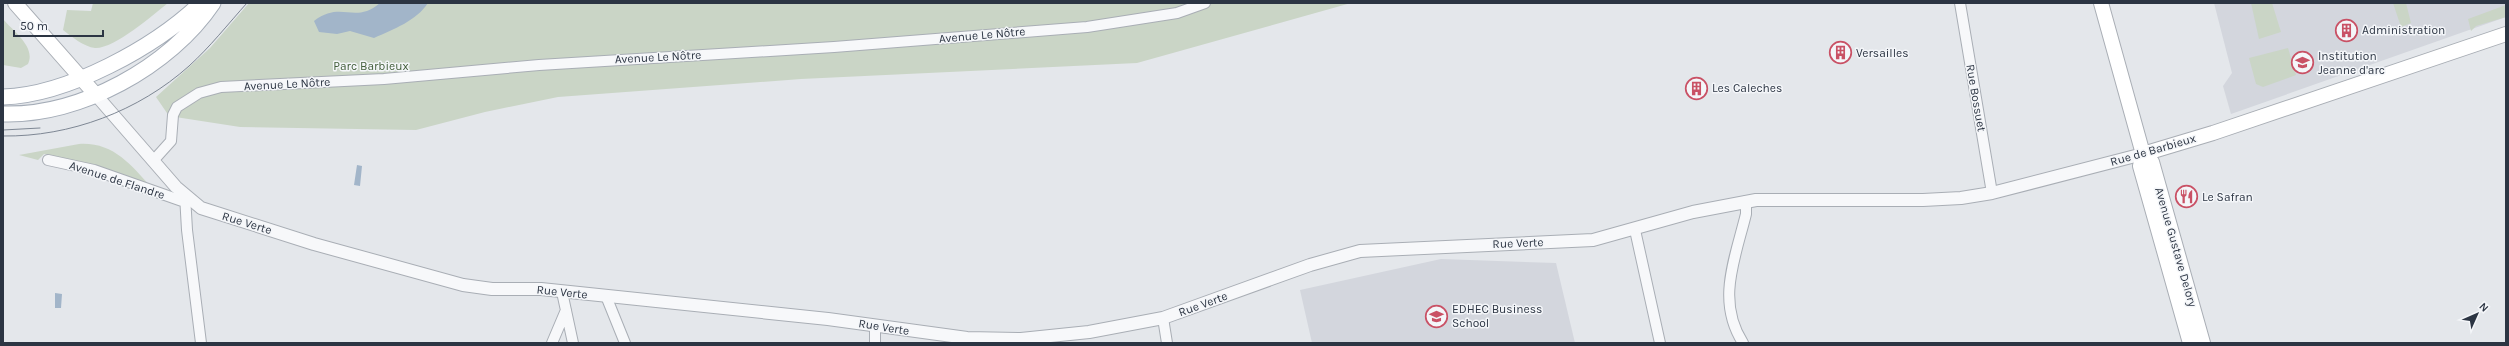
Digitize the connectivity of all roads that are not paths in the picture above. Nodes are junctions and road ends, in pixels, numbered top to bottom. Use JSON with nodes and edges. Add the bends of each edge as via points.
{"nodes":[{"id":1,"x":15,"y":3,"type":"edge"},
{"id":2,"x":201,"y":3,"type":"edge"},
{"id":3,"x":213,"y":3,"type":"edge"},
{"id":4,"x":1205,"y":3,"type":"edge"},
{"id":5,"x":1960,"y":3,"type":"edge"},
{"id":6,"x":2101,"y":3,"type":"edge"},
{"id":7,"x":2506,"y":34,"type":"edge"},
{"id":8,"x":81,"y":78,"type":"junction"},
{"id":9,"x":96,"y":95,"type":"junction"},
{"id":10,"x":3,"y":97,"type":"edge"},
{"id":11,"x":3,"y":114,"type":"edge"},
{"id":12,"x":2143,"y":154,"type":"junction"},
{"id":13,"x":48,"y":160,"type":"dead end"},
{"id":14,"x":153,"y":161,"type":"junction"},
{"id":15,"x":1992,"y":193,"type":"junction"},
{"id":16,"x":185,"y":199,"type":"junction"},
{"id":17,"x":1787,"y":199,"type":"joint"},
{"id":18,"x":1746,"y":201,"type":"junction"},
{"id":19,"x":1635,"y":230,"type":"junction"},
{"id":20,"x":562,"y":292,"type":"junction"},
{"id":21,"x":606,"y":296,"type":"junction"},
{"id":22,"x":566,"y":310,"type":"junction"},
{"id":23,"x":1163,"y":318,"type":"junction"},
{"id":24,"x":874,"y":326,"type":"junction"},
{"id":25,"x":201,"y":343,"type":"edge"},
{"id":26,"x":552,"y":343,"type":"edge"},
{"id":27,"x":572,"y":343,"type":"edge"},
{"id":28,"x":624,"y":343,"type":"edge"},
{"id":29,"x":876,"y":343,"type":"edge"},
{"id":30,"x":1167,"y":343,"type":"edge"},
{"id":31,"x":1660,"y":343,"type":"edge"},
{"id":32,"x":1743,"y":343,"type":"edge"},
{"id":33,"x":2190,"y":343,"type":"edge"},
{"id":34,"x":2203,"y":343,"type":"edge"}],
"edges":[{"from":1,"to":8,"type":"main road"},
{"from":2,"to":8,"type":"main road","via":[[171,29]]},
{"from":3,"to":9,"type":"main road","via":[[188,34],[162,57]]},
{"from":4,"to":14,"type":"street","name":"Avenue Le Nôtre","via":[[1177,13],[1080,28],[834,47],[539,65],[384,79],[221,87],[199,93],[177,107],[173,115],[171,141]]},
{"from":5,"to":15,"type":"street","name":"Rue Bossuet"},
{"from":6,"to":12,"type":"main road","name":"Avenue Gustave Delory"},
{"from":7,"to":12,"type":"main road","name":"Rue de Barbieux","via":[[2213,133]]},
{"from":8,"to":9,"type":"main road"},
{"from":8,"to":10,"type":"main road","via":[[48,90]]},
{"from":9,"to":11,"type":"main road","via":[[44,111]]},
{"from":9,"to":14,"type":"street","name":"Rue Verte"},
{"from":12,"to":15,"type":"street","name":"Rue de Barbieux"},
{"from":12,"to":33,"type":"main road","name":"Avenue Gustave Delory","via":[[2140,166]]},
{"from":12,"to":34,"type":"main road","name":"Avenue Gustave Delory","via":[[2152,162]]},
{"from":13,"to":16,"type":"street","name":"Avenue de Flandre","via":[[94,170]]},
{"from":14,"to":16,"type":"street","name":"Rue Verte"},
{"from":15,"to":17,"type":"street","name":"Rue de Barbieux","via":[[1923,200]]},
{"from":16,"to":20,"type":"street","name":"Rue Verte","via":[[216,213],[444,281],[484,288]]},
{"from":16,"to":25,"type":"street"},
{"from":17,"to":18,"type":"street","name":"Rue Verte"},
{"from":18,"to":19,"type":"street","name":"Rue Verte","via":[[1693,212]]},
{"from":18,"to":32,"type":"street","via":[[1746,214],[1728,295],[1731,319]]},
{"from":19,"to":23,"type":"street","name":"Rue Verte","via":[[1581,241],[1360,251],[1305,267]]},
{"from":19,"to":31,"type":"street"},
{"from":20,"to":21,"type":"street","name":"Rue Verte"},
{"from":20,"to":22,"type":"street"},
{"from":21,"to":24,"type":"street","name":"Rue Verte"},
{"from":21,"to":28,"type":"street"},
{"from":22,"to":26,"type":"street"},
{"from":22,"to":27,"type":"street"},
{"from":23,"to":24,"type":"street","name":"Rue Verte","via":[[1088,332],[1021,339],[966,338]]},
{"from":23,"to":30,"type":"street"},
{"from":24,"to":29,"type":"street"}]}
